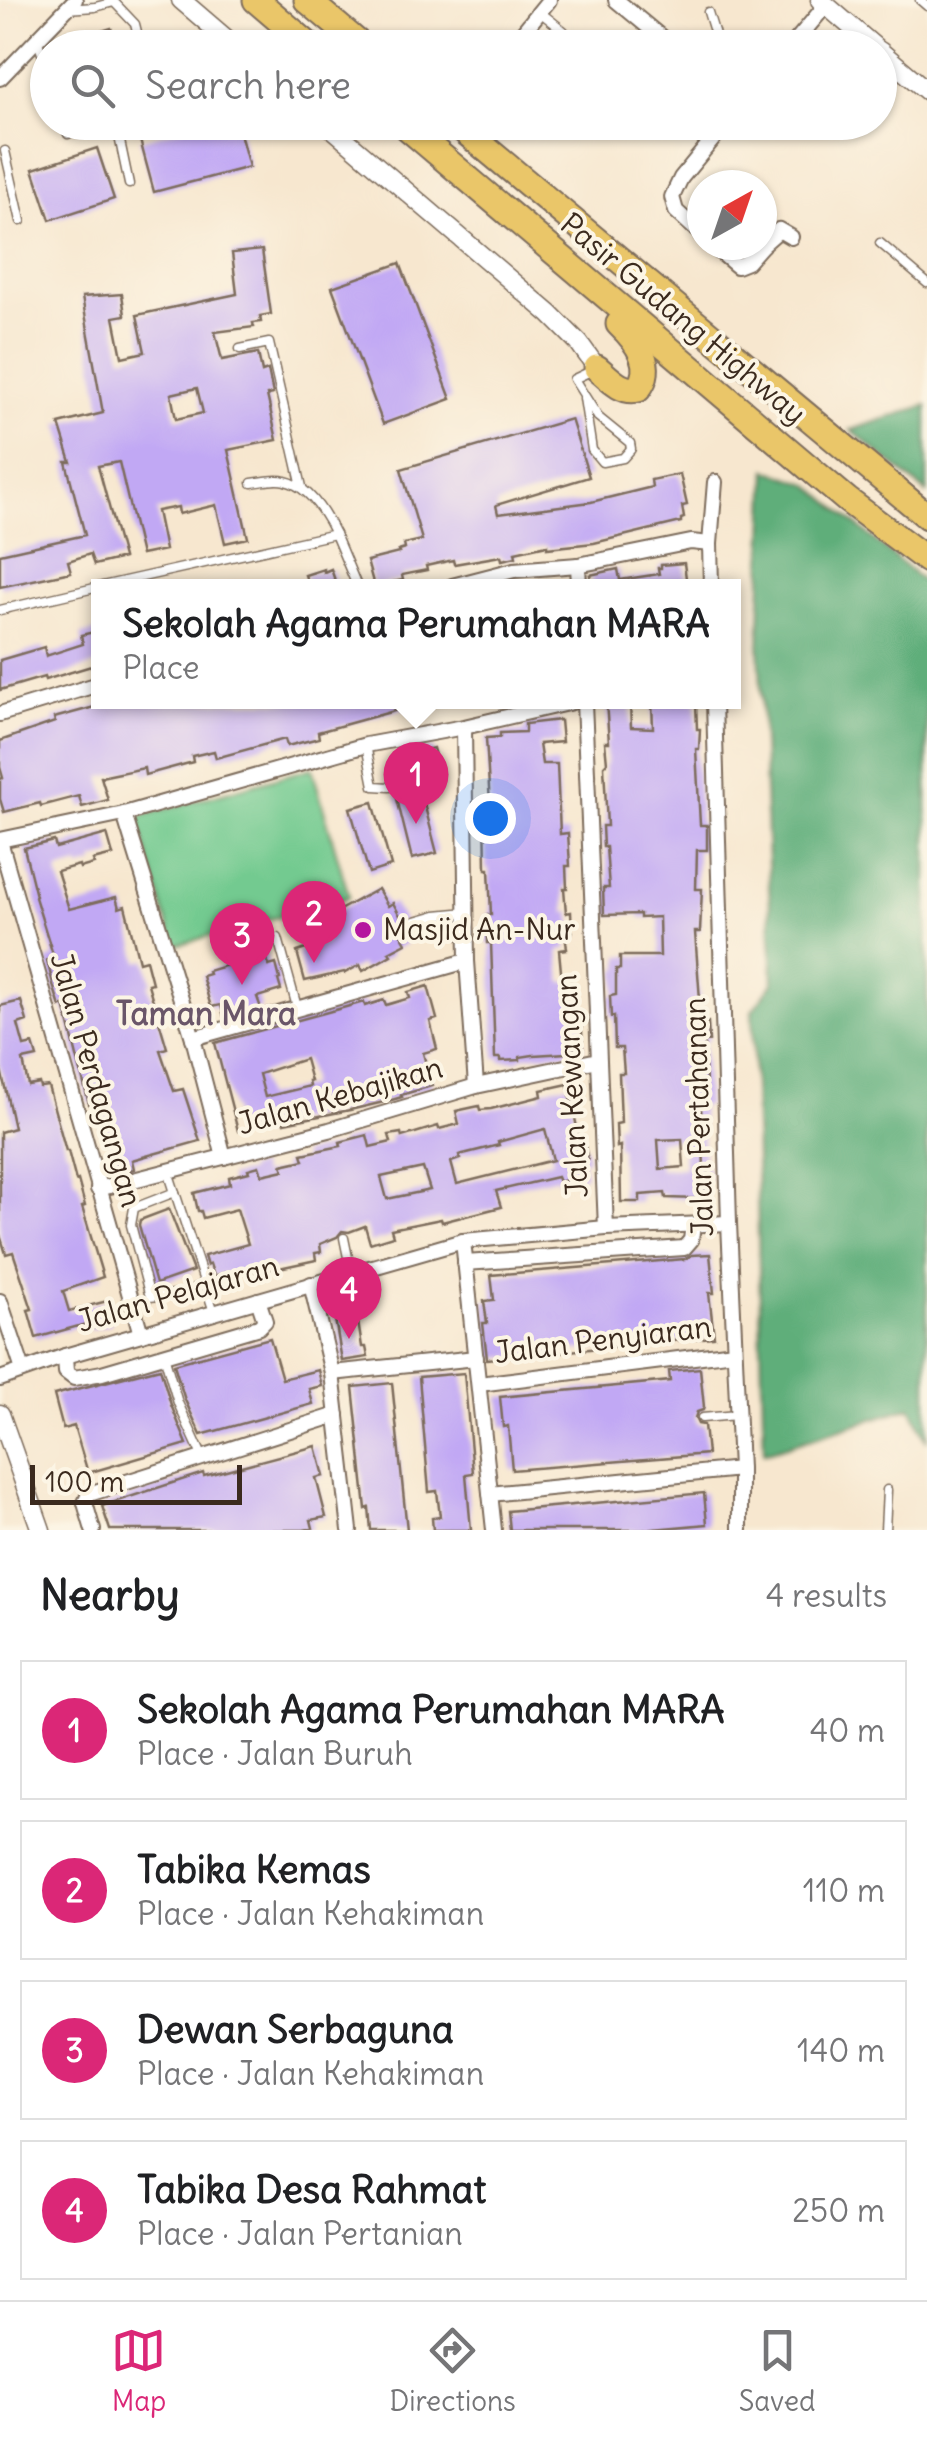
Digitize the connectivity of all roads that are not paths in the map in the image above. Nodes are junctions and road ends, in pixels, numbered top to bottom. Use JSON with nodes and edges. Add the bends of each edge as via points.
{"nodes":[{"id":1,"x":181,"y":0,"type":"edge"},
{"id":2,"x":256,"y":0,"type":"edge"},
{"id":3,"x":308,"y":0,"type":"edge"},
{"id":4,"x":616,"y":0,"type":"edge"},
{"id":5,"x":920,"y":0,"type":"edge"},
{"id":6,"x":823,"y":2,"type":"edge"},
{"id":7,"x":71,"y":5,"type":"edge"},
{"id":8,"x":545,"y":6,"type":"edge"},
{"id":9,"x":927,"y":6,"type":"edge"},
{"id":10,"x":708,"y":12,"type":"dead end"},
{"id":11,"x":47,"y":30,"type":"edge"},
{"id":12,"x":136,"y":30,"type":"edge"},
{"id":13,"x":216,"y":30,"type":"edge"},
{"id":14,"x":291,"y":30,"type":"edge"},
{"id":15,"x":343,"y":30,"type":"edge"},
{"id":16,"x":525,"y":30,"type":"edge"},
{"id":17,"x":564,"y":30,"type":"dead end"},
{"id":18,"x":652,"y":30,"type":"edge"},
{"id":19,"x":714,"y":30,"type":"edge"},
{"id":20,"x":803,"y":30,"type":"edge"},
{"id":21,"x":856,"y":30,"type":"edge"},
{"id":22,"x":30,"y":48,"type":"edge"},
{"id":23,"x":897,"y":66,"type":"edge"},
{"id":24,"x":0,"y":78,"type":"edge"},
{"id":25,"x":927,"y":92,"type":"edge"},
{"id":26,"x":120,"y":140,"type":"edge"},
{"id":27,"x":346,"y":140,"type":"edge"},
{"id":28,"x":422,"y":140,"type":"edge"},
{"id":29,"x":476,"y":140,"type":"edge"},
{"id":30,"x":712,"y":140,"type":"edge"},
{"id":31,"x":5,"y":151,"type":"dead end"},
{"id":32,"x":129,"y":184,"type":"dead end"},
{"id":33,"x":21,"y":220,"type":"dead end"},
{"id":34,"x":687,"y":221,"type":"edge"},
{"id":35,"x":777,"y":232,"type":"edge"},
{"id":36,"x":791,"y":237,"type":"dead end"},
{"id":37,"x":880,"y":243,"type":"dead end"},
{"id":38,"x":559,"y":256,"type":"junction"},
{"id":39,"x":927,"y":282,"type":"edge"},
{"id":40,"x":240,"y":350,"type":"dead end"},
{"id":41,"x":597,"y":368,"type":"junction"},
{"id":42,"x":584,"y":398,"type":"junction"},
{"id":43,"x":715,"y":482,"type":"dead end"},
{"id":44,"x":252,"y":483,"type":"dead end"},
{"id":45,"x":302,"y":487,"type":"junction"},
{"id":46,"x":927,"y":516,"type":"edge"},
{"id":47,"x":335,"y":534,"type":"junction"},
{"id":48,"x":710,"y":544,"type":"junction"},
{"id":49,"x":927,"y":560,"type":"edge"},
{"id":50,"x":578,"y":565,"type":"junction"},
{"id":51,"x":135,"y":579,"type":"edge"},
{"id":52,"x":355,"y":579,"type":"edge"},
{"id":53,"x":479,"y":579,"type":"edge"},
{"id":54,"x":579,"y":579,"type":"edge"},
{"id":55,"x":711,"y":579,"type":"edge"},
{"id":56,"x":91,"y":589,"type":"edge"},
{"id":57,"x":0,"y":610,"type":"edge"},
{"id":58,"x":91,"y":686,"type":"edge"},
{"id":59,"x":542,"y":709,"type":"edge"},
{"id":60,"x":584,"y":709,"type":"edge"},
{"id":61,"x":714,"y":709,"type":"edge"},
{"id":62,"x":0,"y":714,"type":"edge"},
{"id":63,"x":464,"y":727,"type":"junction"},
{"id":64,"x":366,"y":745,"type":"junction"},
{"id":65,"x":390,"y":787,"type":"dead end"},
{"id":66,"x":124,"y":814,"type":"junction"},
{"id":67,"x":0,"y":841,"type":"edge"},
{"id":68,"x":467,"y":912,"type":"junction"},
{"id":69,"x":412,"y":922,"type":"dead end"},
{"id":70,"x":278,"y":938,"type":"dead end"},
{"id":71,"x":467,"y":961,"type":"junction"},
{"id":72,"x":297,"y":1008,"type":"junction"},
{"id":73,"x":193,"y":1038,"type":"junction"},
{"id":74,"x":598,"y":1060,"type":"junction"},
{"id":75,"x":476,"y":1086,"type":"junction"},
{"id":76,"x":224,"y":1156,"type":"junction"},
{"id":77,"x":168,"y":1171,"type":"junction"},
{"id":78,"x":98,"y":1189,"type":"junction"},
{"id":79,"x":175,"y":1192,"type":"junction"},
{"id":80,"x":729,"y":1223,"type":"junction"},
{"id":81,"x":693,"y":1226,"type":"junction"},
{"id":82,"x":606,"y":1228,"type":"junction"},
{"id":83,"x":344,"y":1238,"type":"dead end"},
{"id":84,"x":462,"y":1241,"type":"junction"},
{"id":85,"x":465,"y":1263,"type":"junction"},
{"id":86,"x":351,"y":1272,"type":"junction"},
{"id":87,"x":205,"y":1284,"type":"junction"},
{"id":88,"x":311,"y":1284,"type":"junction"},
{"id":89,"x":258,"y":1300,"type":"junction"},
{"id":90,"x":0,"y":1301,"type":"edge"},
{"id":91,"x":214,"y":1312,"type":"junction"},
{"id":92,"x":141,"y":1334,"type":"junction"},
{"id":93,"x":734,"y":1352,"type":"junction"},
{"id":94,"x":164,"y":1355,"type":"junction"},
{"id":95,"x":65,"y":1356,"type":"junction"},
{"id":96,"x":476,"y":1358,"type":"junction"},
{"id":97,"x":23,"y":1370,"type":"junction"},
{"id":98,"x":332,"y":1373,"type":"junction"},
{"id":99,"x":0,"y":1379,"type":"edge"},
{"id":100,"x":479,"y":1384,"type":"junction"},
{"id":101,"x":0,"y":1414,"type":"edge"},
{"id":102,"x":337,"y":1414,"type":"junction"},
{"id":103,"x":737,"y":1415,"type":"junction"},
{"id":104,"x":702,"y":1418,"type":"dead end"},
{"id":105,"x":204,"y":1458,"type":"junction"},
{"id":106,"x":740,"y":1469,"type":"junction"},
{"id":107,"x":887,"y":1490,"type":"dead end"},
{"id":108,"x":490,"y":1494,"type":"junction"},
{"id":109,"x":41,"y":1530,"type":"edge"},
{"id":110,"x":94,"y":1530,"type":"edge"},
{"id":111,"x":350,"y":1530,"type":"edge"},
{"id":112,"x":494,"y":1530,"type":"edge"},
{"id":113,"x":740,"y":1530,"type":"edge"},
{"id":114,"x":885,"y":1530,"type":"edge"}],
"edges":[{"from":1,"to":13,"type":"street"},
{"from":2,"to":14,"type":"highway"},
{"from":3,"to":15,"type":"highway"},
{"from":4,"to":18,"type":"street"},
{"from":5,"to":9,"type":"lane"},
{"from":6,"to":20,"type":"street"},
{"from":6,"to":21,"type":"street"},
{"from":7,"to":11,"type":"street"},
{"from":7,"to":12,"type":"lane","via":[[114,2]]},
{"from":8,"to":16,"type":"street"},
{"from":8,"to":17,"type":"lane"},
{"from":10,"to":19,"type":"lane"},
{"from":22,"to":24,"type":"street"},
{"from":23,"to":25,"type":"street"},
{"from":26,"to":32,"type":"lane"},
{"from":27,"to":41,"type":"street","via":[[550,314]]},
{"from":28,"to":38,"type":"highway","name":"Pasir Gudang Highway"},
{"from":29,"to":46,"type":"highway","name":"Pasir Gudang Highway"},
{"from":30,"to":34,"type":"street","via":[[672,196]]},
{"from":31,"to":33,"type":"lane"},
{"from":35,"to":36,"type":"street"},
{"from":37,"to":39,"type":"lane"},
{"from":38,"to":41,"type":"highway","via":[[578,288],[630,334],[646,373],[638,390],[629,391]]},
{"from":38,"to":49,"type":"highway","name":"Pasir Gudang Highway"},
{"from":40,"to":45,"type":"lane","via":[[269,343]]},
{"from":41,"to":42,"type":"lane","via":[[574,379]]},
{"from":42,"to":42,"type":"lane","via":[[630,443],[623,458],[602,462],[592,450]]},
{"from":43,"to":48,"type":"street"},
{"from":44,"to":45,"type":"lane","via":[[282,479]]},
{"from":45,"to":47,"type":"lane"},
{"from":47,"to":51,"type":"lane"},
{"from":47,"to":52,"type":"lane"},
{"from":48,"to":50,"type":"street"},
{"from":48,"to":55,"type":"street"},
{"from":50,"to":53,"type":"street"},
{"from":50,"to":54,"type":"street"},
{"from":56,"to":57,"type":"lane"},
{"from":58,"to":62,"type":"street"},
{"from":59,"to":63,"type":"street"},
{"from":60,"to":74,"type":"street","name":"Jalan Kewangan"},
{"from":61,"to":80,"type":"street","name":"Jalan Pertahanan"},
{"from":63,"to":64,"type":"street"},
{"from":63,"to":68,"type":"street"},
{"from":64,"to":65,"type":"lane","via":[[374,786]]},
{"from":64,"to":66,"type":"street"},
{"from":66,"to":67,"type":"street"},
{"from":66,"to":73,"type":"street"},
{"from":67,"to":78,"type":"street","name":"Jalan Perdagangan"},
{"from":68,"to":69,"type":"lane"},
{"from":68,"to":71,"type":"street"},
{"from":70,"to":72,"type":"lane"},
{"from":71,"to":72,"type":"street"},
{"from":71,"to":75,"type":"street"},
{"from":72,"to":73,"type":"street"},
{"from":73,"to":76,"type":"street"},
{"from":74,"to":75,"type":"street","name":"Jalan Kebajikan"},
{"from":74,"to":82,"type":"street","name":"Jalan Kewangan"},
{"from":75,"to":76,"type":"street","name":"Jalan Kebajikan"},
{"from":76,"to":77,"type":"street","name":"Jalan Kebajikan"},
{"from":77,"to":78,"type":"street","name":"Jalan Kebajikan"},
{"from":77,"to":79,"type":"lane"},
{"from":78,"to":92,"type":"street","name":"Jalan Perdagangan"},
{"from":79,"to":87,"type":"lane"},
{"from":79,"to":87,"type":"lane","via":[[134,1208],[131,1226],[150,1297]]},
{"from":80,"to":81,"type":"street","name":"Jalan Pelajaran"},
{"from":80,"to":93,"type":"street","name":"Jalan Pertahanan"},
{"from":81,"to":82,"type":"street","name":"Jalan Pelajaran"},
{"from":81,"to":85,"type":"street","via":[[684,1248]]},
{"from":82,"to":84,"type":"street","name":"Jalan Pelajaran"},
{"from":83,"to":86,"type":"lane"},
{"from":84,"to":85,"type":"street"},
{"from":84,"to":86,"type":"street","name":"Jalan Pelajaran"},
{"from":85,"to":96,"type":"street"},
{"from":86,"to":88,"type":"street","name":"Jalan Pelajaran"},
{"from":87,"to":91,"type":"lane"},
{"from":88,"to":89,"type":"street","name":"Jalan Pelajaran"},
{"from":88,"to":98,"type":"street"},
{"from":89,"to":91,"type":"street","name":"Jalan Pelajaran"},
{"from":89,"to":94,"type":"street","via":[[265,1320],[260,1327]]},
{"from":90,"to":97,"type":"street"},
{"from":91,"to":92,"type":"street","name":"Jalan Pelajaran"},
{"from":92,"to":95,"type":"street","name":"Jalan Pelajaran"},
{"from":93,"to":100,"type":"street","name":"Jalan Penyiaran"},
{"from":93,"to":103,"type":"street","name":"Jalan Pertahanan"},
{"from":94,"to":95,"type":"street","via":[[74,1378],[66,1372]]},
{"from":94,"to":105,"type":"lane"},
{"from":95,"to":97,"type":"street","name":"Jalan Pelajaran"},
{"from":96,"to":98,"type":"street"},
{"from":96,"to":100,"type":"street"},
{"from":97,"to":99,"type":"street","name":"Jalan Pelajaran"},
{"from":98,"to":102,"type":"street"},
{"from":100,"to":108,"type":"street"},
{"from":101,"to":109,"type":"street"},
{"from":102,"to":105,"type":"street"},
{"from":102,"to":111,"type":"street"},
{"from":103,"to":104,"type":"lane"},
{"from":103,"to":106,"type":"street","name":"Jalan Pertahanan"},
{"from":105,"to":110,"type":"street","via":[[90,1494],[84,1503]]},
{"from":106,"to":108,"type":"street"},
{"from":106,"to":113,"type":"street","name":"Jalan Pertahanan"},
{"from":107,"to":114,"type":"lane"},
{"from":108,"to":112,"type":"street"}]}
